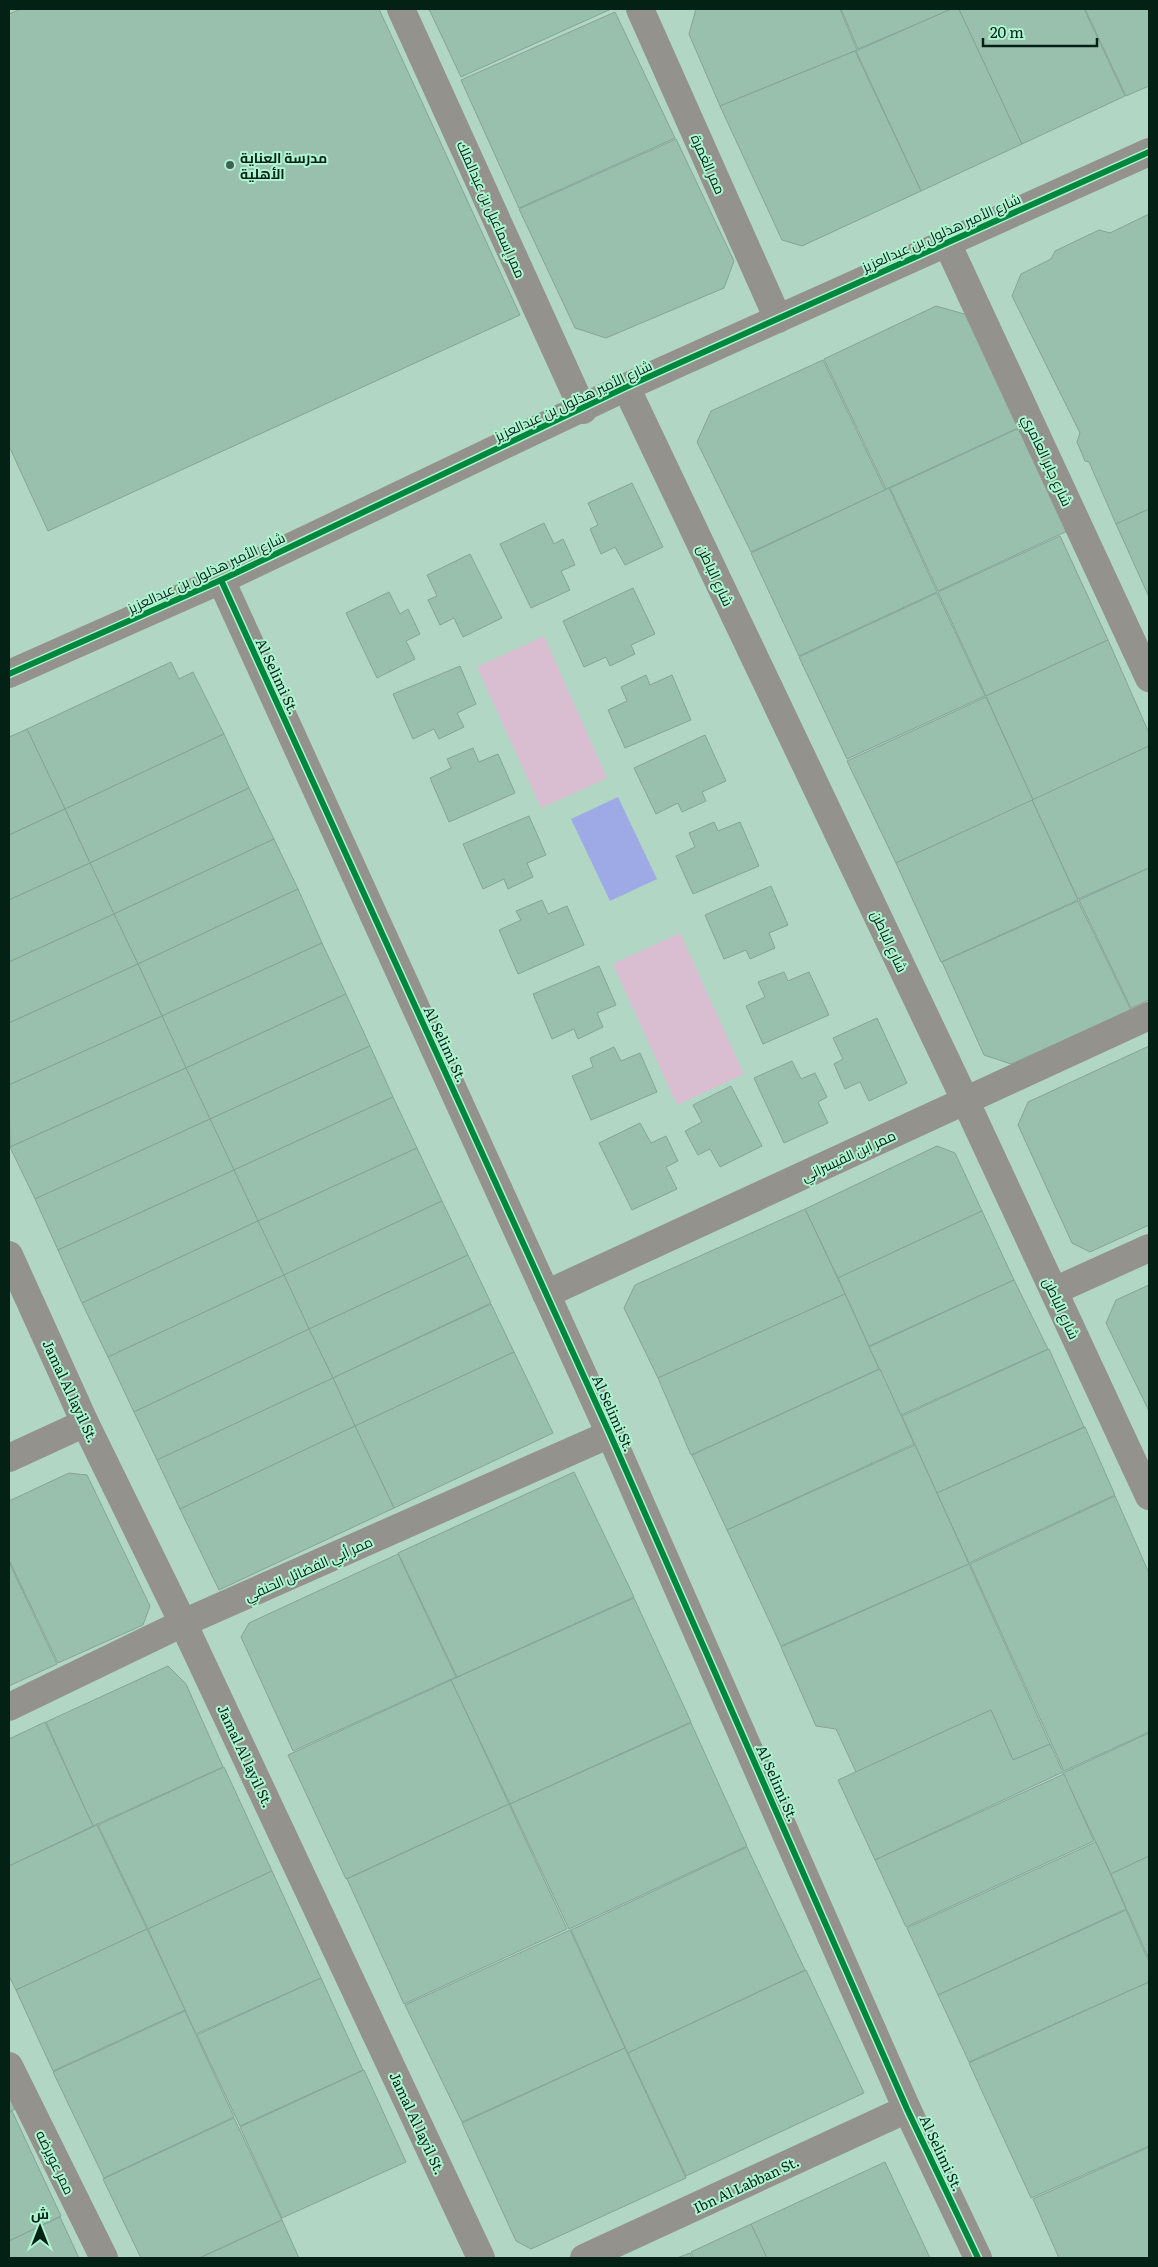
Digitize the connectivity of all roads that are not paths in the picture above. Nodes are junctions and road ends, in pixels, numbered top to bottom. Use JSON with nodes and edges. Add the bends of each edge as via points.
{"nodes":[{"id":1,"x":401,"y":9,"type":"edge"},
{"id":2,"x":640,"y":9,"type":"edge"},
{"id":3,"x":1149,"y":152,"type":"edge"},
{"id":4,"x":947,"y":243,"type":"junction"},
{"id":5,"x":778,"y":319,"type":"junction"},
{"id":6,"x":626,"y":388,"type":"junction"},
{"id":7,"x":583,"y":410,"type":"junction"},
{"id":8,"x":221,"y":580,"type":"junction"},
{"id":9,"x":9,"y":674,"type":"edge"},
{"id":10,"x":1149,"y":678,"type":"edge"},
{"id":11,"x":1149,"y":1016,"type":"edge"},
{"id":12,"x":966,"y":1100,"type":"junction"},
{"id":13,"x":1149,"y":1248,"type":"edge"},
{"id":14,"x":9,"y":1255,"type":"edge"},
{"id":15,"x":1054,"y":1291,"type":"junction"},
{"id":16,"x":546,"y":1294,"type":"junction"},
{"id":17,"x":85,"y":1423,"type":"junction"},
{"id":18,"x":610,"y":1434,"type":"junction"},
{"id":19,"x":9,"y":1458,"type":"edge"},
{"id":20,"x":1149,"y":1496,"type":"edge"},
{"id":21,"x":183,"y":1624,"type":"junction"},
{"id":22,"x":9,"y":1707,"type":"edge"},
{"id":23,"x":9,"y":2066,"type":"edge"},
{"id":24,"x":907,"y":2110,"type":"junction"},
{"id":25,"x":104,"y":2258,"type":"edge"},
{"id":26,"x":482,"y":2258,"type":"edge"},
{"id":27,"x":584,"y":2258,"type":"edge"},
{"id":28,"x":978,"y":2258,"type":"edge"}],
"edges":[{"from":1,"to":7,"type":"street","name":"ممر إسماعيل بن عبدالملك"},
{"from":2,"to":5,"type":"street","name":"ممر الغمرة"},
{"from":3,"to":4,"type":"street","name":"شارع الأمير هذلول بن عبدالعزيز"},
{"from":4,"to":5,"type":"street","name":"شارع الأمير هذلول بن عبدالعزيز"},
{"from":4,"to":10,"type":"street","name":"شارع جابر العامري"},
{"from":5,"to":6,"type":"street","name":"شارع الأمير هذلول بن عبدالعزيز"},
{"from":6,"to":7,"type":"street","name":"شارع الأمير هذلول بن عبدالعزيز"},
{"from":6,"to":12,"type":"street","name":"شارع الباطن"},
{"from":7,"to":8,"type":"street","name":"شارع الأمير هذلول بن عبدالعزيز"},
{"from":8,"to":9,"type":"street","name":"شارع الأمير هذلول بن عبدالعزيز"},
{"from":8,"to":16,"type":"street","name":"Al Selimi St."},
{"from":11,"to":12,"type":"street","name":"ممر ابن القيسراني"},
{"from":12,"to":15,"type":"street","name":"شارع الباطن"},
{"from":12,"to":16,"type":"street","name":"ممر ابن القيسراني"},
{"from":13,"to":15,"type":"street"},
{"from":14,"to":17,"type":"street","name":"Jamal Al layil St."},
{"from":15,"to":20,"type":"street","name":"شارع الباطن"},
{"from":16,"to":18,"type":"street","name":"Al Selimi St."},
{"from":17,"to":19,"type":"street"},
{"from":17,"to":21,"type":"street","name":"Jamal Al layil St."},
{"from":18,"to":21,"type":"street","name":"ممر أبي الفضائل الحنفي"},
{"from":18,"to":24,"type":"street","name":"Al Selimi St."},
{"from":21,"to":22,"type":"street","name":"ممر أبي الفضائل الحنفي"},
{"from":21,"to":26,"type":"street","name":"Jamal Al layil St."},
{"from":23,"to":25,"type":"street","name":"ممر عويرضه"},
{"from":24,"to":27,"type":"street","name":"Ibn Al Labban St."},
{"from":24,"to":28,"type":"street","name":"Al Selimi St."}]}
